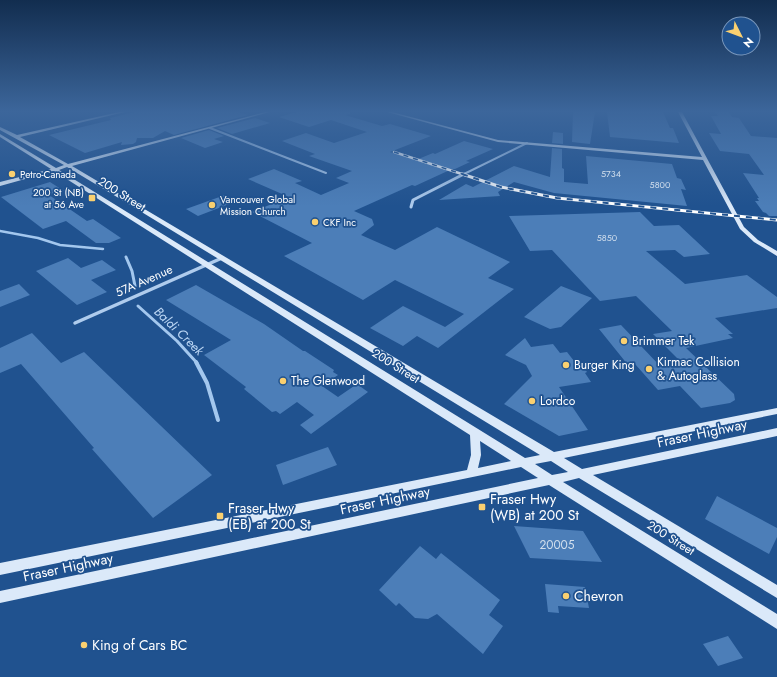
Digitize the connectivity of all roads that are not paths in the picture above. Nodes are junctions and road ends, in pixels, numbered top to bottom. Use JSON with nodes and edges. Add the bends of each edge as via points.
{"nodes":[{"id":1,"x":14,"y":144,"type":"edge"},
{"id":2,"x":28,"y":144,"type":"edge"},
{"id":3,"x":154,"y":144,"type":"edge"},
{"id":4,"x":249,"y":144,"type":"edge"},
{"id":5,"x":527,"y":144,"type":"joint"},
{"id":6,"x":697,"y":144,"type":"edge"},
{"id":7,"x":705,"y":159,"type":"junction"},
{"id":8,"x":71,"y":167,"type":"junction"},
{"id":9,"x":58,"y":171,"type":"junction"},
{"id":10,"x":326,"y":173,"type":"dead end"},
{"id":11,"x":0,"y":184,"type":"edge"},
{"id":12,"x":0,"y":190,"type":"edge"},
{"id":13,"x":411,"y":207,"type":"dead end"},
{"id":14,"x":777,"y":254,"type":"edge"},
{"id":15,"x":222,"y":258,"type":"junction"},
{"id":16,"x":207,"y":264,"type":"junction"},
{"id":17,"x":75,"y":323,"type":"dead end"},
{"id":18,"x":777,"y":411,"type":"edge"},
{"id":19,"x":475,"y":432,"type":"junction"},
{"id":20,"x":777,"y":432,"type":"edge"},
{"id":21,"x":553,"y":457,"type":"junction"},
{"id":22,"x":525,"y":463,"type":"junction"},
{"id":23,"x":471,"y":473,"type":"junction"},
{"id":24,"x":581,"y":474,"type":"junction"},
{"id":25,"x":552,"y":480,"type":"junction"},
{"id":26,"x":0,"y":569,"type":"edge"},
{"id":27,"x":777,"y":592,"type":"edge"},
{"id":28,"x":0,"y":597,"type":"edge"},
{"id":29,"x":777,"y":622,"type":"edge"}],
"edges":[{"from":1,"to":9,"type":"main road","name":"200 Street"},
{"from":2,"to":8,"type":"main road","name":"200 Street"},
{"from":3,"to":8,"type":"main road"},
{"from":4,"to":10,"type":"street"},
{"from":5,"to":7,"type":"main road"},
{"from":5,"to":13,"type":"street","via":[[413,200]]},
{"from":6,"to":7,"type":"main road"},
{"from":7,"to":14,"type":"main road","via":[[742,228],[756,241]]},
{"from":8,"to":9,"type":"main road"},
{"from":8,"to":15,"type":"main road","name":"200 Street"},
{"from":9,"to":11,"type":"main road"},
{"from":9,"to":12,"type":"main road"},
{"from":9,"to":16,"type":"main road","name":"200 Street"},
{"from":15,"to":16,"type":"street","name":"57A Avenue"},
{"from":15,"to":21,"type":"main road","name":"200 Street"},
{"from":16,"to":17,"type":"street","name":"57A Avenue"},
{"from":16,"to":19,"type":"main road","name":"200 Street"},
{"from":18,"to":21,"type":"main road","name":"Fraser Highway"},
{"from":19,"to":22,"type":"main road","name":"200 Street"},
{"from":19,"to":23,"type":"main road","via":[[476,455]]},
{"from":20,"to":24,"type":"main road","name":"Fraser Highway"},
{"from":21,"to":22,"type":"main road","name":"Fraser Highway"},
{"from":21,"to":24,"type":"main road","name":"200 Street"},
{"from":22,"to":23,"type":"main road","name":"Fraser Highway"},
{"from":22,"to":25,"type":"main road","name":"200 Street"},
{"from":23,"to":26,"type":"main road","name":"Fraser Highway"},
{"from":24,"to":25,"type":"main road","name":"Fraser Highway"},
{"from":24,"to":27,"type":"main road","name":"200 Street"},
{"from":25,"to":28,"type":"main road","name":"Fraser Highway"},
{"from":25,"to":29,"type":"main road","name":"200 Street"}]}
